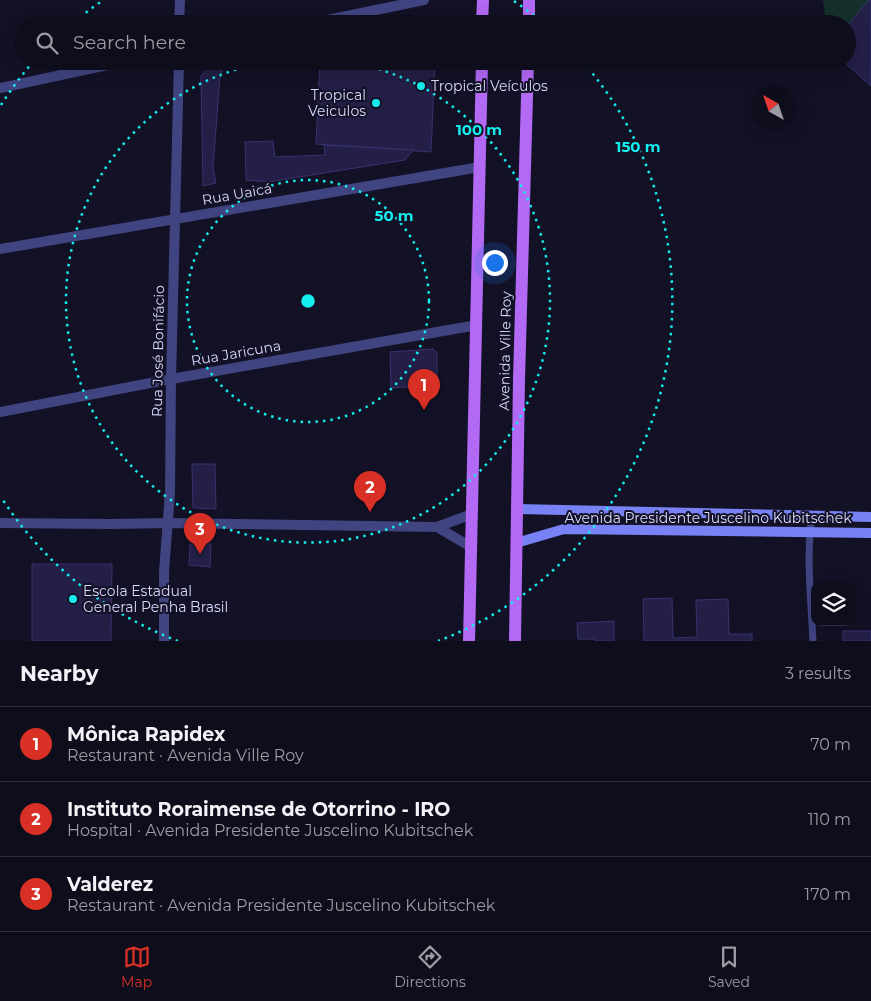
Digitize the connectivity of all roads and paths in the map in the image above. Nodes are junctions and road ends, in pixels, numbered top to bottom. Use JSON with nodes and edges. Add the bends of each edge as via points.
{"nodes":[{"id":1,"x":180,"y":0,"type":"edge"},
{"id":2,"x":424,"y":0,"type":"edge"},
{"id":3,"x":483,"y":0,"type":"edge"},
{"id":4,"x":529,"y":0,"type":"edge"},
{"id":5,"x":179,"y":15,"type":"edge"},
{"id":6,"x":352,"y":15,"type":"edge"},
{"id":7,"x":482,"y":15,"type":"edge"},
{"id":8,"x":529,"y":15,"type":"edge"},
{"id":9,"x":84,"y":70,"type":"edge"},
{"id":10,"x":179,"y":70,"type":"edge"},
{"id":11,"x":482,"y":70,"type":"edge"},
{"id":12,"x":528,"y":70,"type":"edge"},
{"id":13,"x":0,"y":88,"type":"edge"},
{"id":14,"x":480,"y":168,"type":"junction"},
{"id":15,"x":175,"y":219,"type":"junction"},
{"id":16,"x":0,"y":249,"type":"edge"},
{"id":17,"x":477,"y":325,"type":"junction"},
{"id":18,"x":171,"y":379,"type":"junction"},
{"id":19,"x":0,"y":412,"type":"edge"},
{"id":20,"x":518,"y":509,"type":"junction"},
{"id":21,"x":472,"y":514,"type":"junction"},
{"id":22,"x":812,"y":515,"type":"junction"},
{"id":23,"x":871,"y":517,"type":"edge"},
{"id":24,"x":0,"y":522,"type":"edge"},
{"id":25,"x":168,"y":523,"type":"junction"},
{"id":26,"x":437,"y":528,"type":"junction"},
{"id":27,"x":810,"y":532,"type":"junction"},
{"id":28,"x":871,"y":533,"type":"edge"},
{"id":29,"x":516,"y":543,"type":"junction"},
{"id":30,"x":471,"y":547,"type":"junction"},
{"id":31,"x":164,"y":641,"type":"edge"},
{"id":32,"x":469,"y":641,"type":"edge"},
{"id":33,"x":515,"y":641,"type":"edge"},
{"id":34,"x":813,"y":641,"type":"edge"}],
"edges":[{"from":1,"to":5,"type":"street"},
{"from":2,"to":6,"type":"street"},
{"from":3,"to":7,"type":"main road"},
{"from":4,"to":8,"type":"main road"},
{"from":9,"to":13,"type":"street"},
{"from":10,"to":15,"type":"street","name":"Rua José Bonifácio"},
{"from":11,"to":14,"type":"main road","name":"Avenida Ville Roy"},
{"from":12,"to":20,"type":"main road","name":"Avenida Ville Roy"},
{"from":14,"to":15,"type":"street","name":"Rua Uaicá"},
{"from":14,"to":17,"type":"main road","name":"Avenida Ville Roy"},
{"from":15,"to":16,"type":"street","name":"Rua Uaicá"},
{"from":15,"to":18,"type":"street","name":"Rua José Bonifácio"},
{"from":17,"to":18,"type":"street","name":"Rua Jaricuna"},
{"from":17,"to":21,"type":"main road","name":"Avenida Ville Roy"},
{"from":18,"to":19,"type":"street","name":"Rua Jaricuna"},
{"from":18,"to":25,"type":"street","name":"Rua José Bonifácio"},
{"from":20,"to":22,"type":"main road","name":"Avenida Presidente Juscelino Kubitschek"},
{"from":20,"to":29,"type":"main road","name":"Avenida Ville Roy"},
{"from":21,"to":26,"type":"street"},
{"from":21,"to":30,"type":"main road","name":"Avenida Ville Roy"},
{"from":22,"to":23,"type":"main road","name":"Avenida Presidente Juscelino Kubitschek"},
{"from":22,"to":27,"type":"lane"},
{"from":24,"to":25,"type":"street"},
{"from":25,"to":26,"type":"street"},
{"from":25,"to":31,"type":"street","name":"Rua José Bonifácio"},
{"from":26,"to":30,"type":"street"},
{"from":27,"to":28,"type":"main road","name":"Avenida Presidente Juscelino Kubitschek"},
{"from":27,"to":29,"type":"main road","name":"Avenida Presidente Juscelino Kubitschek","via":[[564,529]]},
{"from":27,"to":34,"type":"lane"},
{"from":29,"to":33,"type":"main road","name":"Avenida Ville Roy"},
{"from":30,"to":32,"type":"main road","name":"Avenida Ville Roy"}]}
